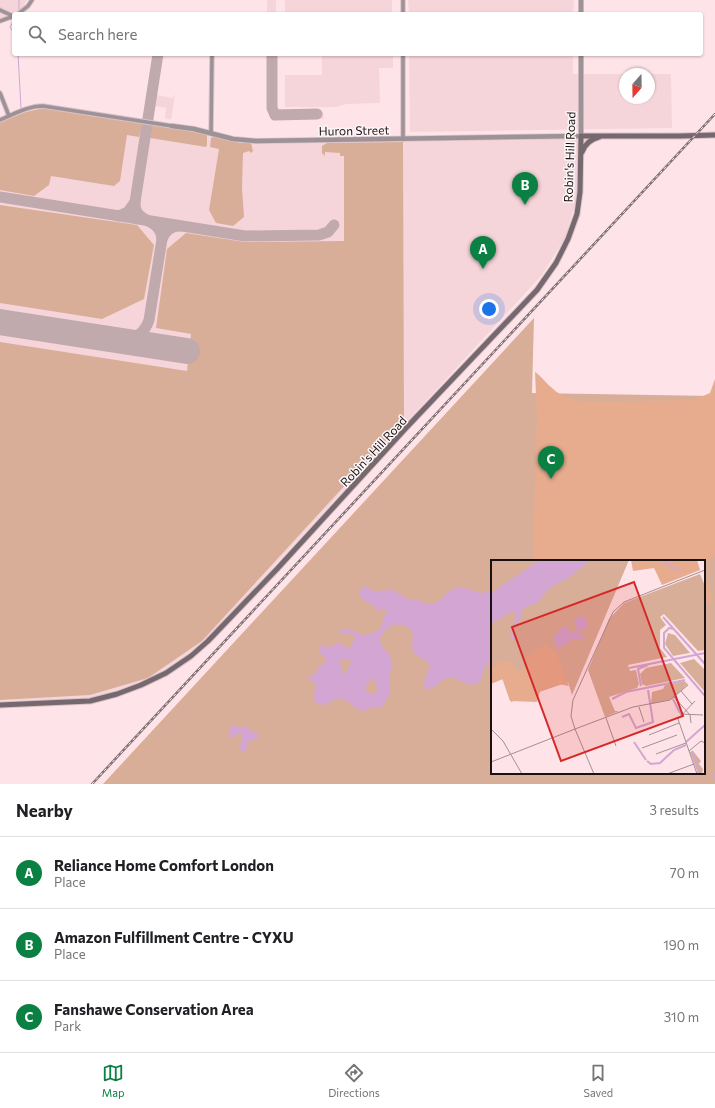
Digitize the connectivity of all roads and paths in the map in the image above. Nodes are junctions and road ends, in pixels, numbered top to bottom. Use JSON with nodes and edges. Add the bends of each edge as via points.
{"nodes":[{"id":1,"x":32,"y":0,"type":"edge"},
{"id":2,"x":403,"y":0,"type":"edge"},
{"id":3,"x":581,"y":0,"type":"edge"},
{"id":4,"x":0,"y":10,"type":"edge"},
{"id":5,"x":20,"y":12,"type":"edge"},
{"id":6,"x":403,"y":12,"type":"edge"},
{"id":7,"x":581,"y":12,"type":"edge"},
{"id":8,"x":12,"y":15,"type":"edge"},
{"id":9,"x":12,"y":17,"type":"edge"},
{"id":10,"x":0,"y":21,"type":"edge"},
{"id":11,"x":212,"y":56,"type":"edge"},
{"id":12,"x":403,"y":56,"type":"edge"},
{"id":13,"x":581,"y":56,"type":"edge"},
{"id":14,"x":0,"y":93,"type":"edge"},
{"id":15,"x":9,"y":116,"type":"junction"},
{"id":16,"x":0,"y":120,"type":"edge"},
{"id":17,"x":172,"y":126,"type":"joint"},
{"id":18,"x":211,"y":133,"type":"junction"},
{"id":19,"x":715,"y":135,"type":"edge"},
{"id":20,"x":581,"y":136,"type":"junction"},
{"id":21,"x":602,"y":136,"type":"junction"},
{"id":22,"x":403,"y":139,"type":"junction"},
{"id":23,"x":581,"y":156,"type":"junction"},
{"id":24,"x":0,"y":704,"type":"edge"}],
"edges":[{"from":1,"to":5,"type":"street"},
{"from":2,"to":6,"type":"street"},
{"from":3,"to":7,"type":"street"},
{"from":4,"to":8,"type":"street"},
{"from":9,"to":10,"type":"street"},
{"from":11,"to":18,"type":"street"},
{"from":12,"to":22,"type":"street"},
{"from":13,"to":20,"type":"street","name":"Robin's Hill Road"},
{"from":14,"to":15,"type":"street"},
{"from":15,"to":16,"type":"street","name":"Huron Street"},
{"from":15,"to":17,"type":"street","name":"Huron Street","via":[[43,106]]},
{"from":17,"to":18,"type":"street","name":"Huron Street"},
{"from":18,"to":22,"type":"street","name":"Huron Street","via":[[233,140],[256,141]]},
{"from":19,"to":21,"type":"main road","name":"Huron Street"},
{"from":20,"to":21,"type":"main road","name":"Huron Street"},
{"from":20,"to":22,"type":"street","name":"Huron Street"},
{"from":20,"to":23,"type":"main road","name":"Robin's Hill Road"},
{"from":21,"to":23,"type":"main road","via":[[587,143]]},
{"from":23,"to":24,"type":"main road","name":"Robin's Hill Road","via":[[580,192],[568,239],[556,263],[537,290],[208,641],[166,673],[117,694],[90,701]]}]}
